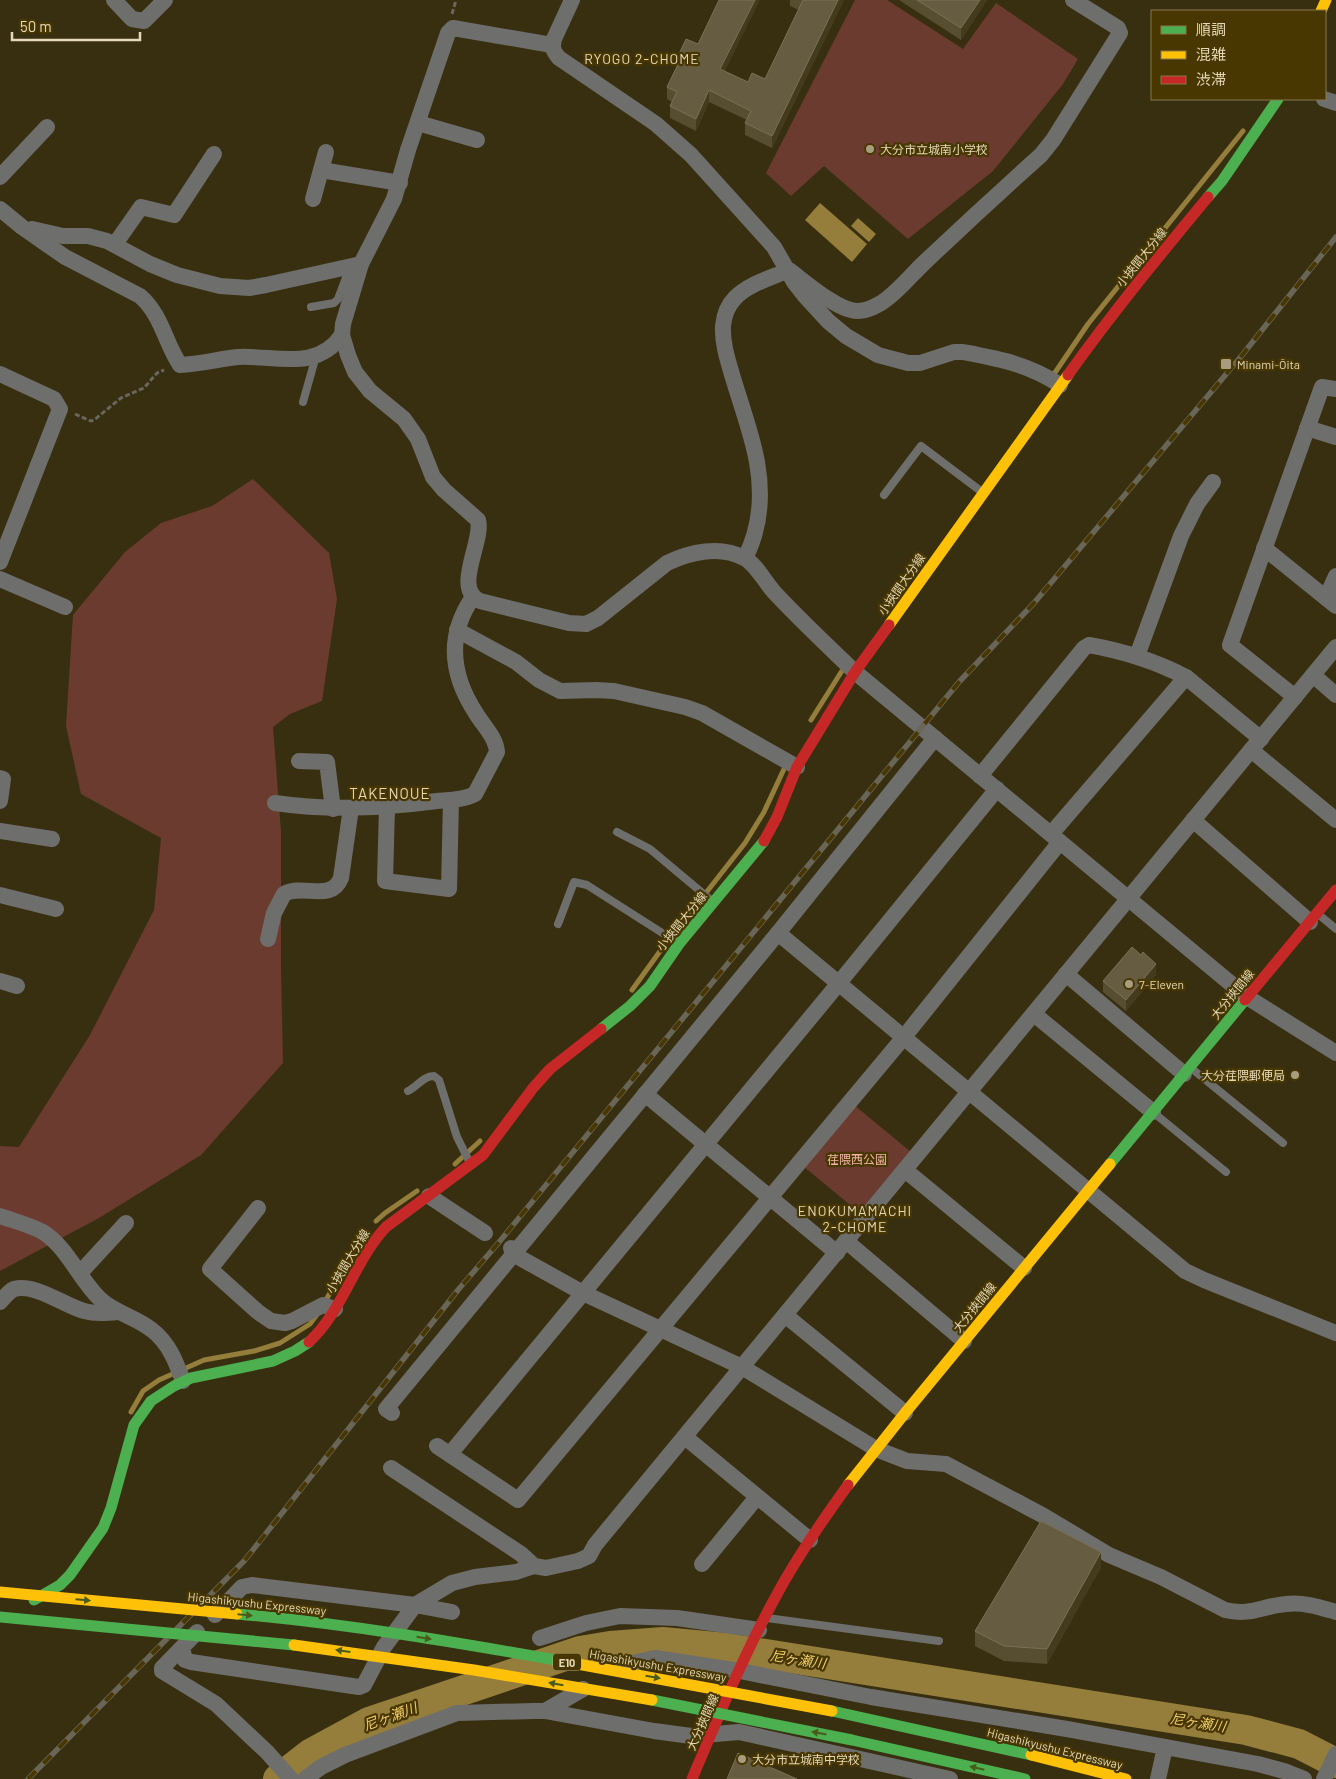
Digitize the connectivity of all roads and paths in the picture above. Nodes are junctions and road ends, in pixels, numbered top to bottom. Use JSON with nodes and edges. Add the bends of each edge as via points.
{"nodes":[{"id":1,"x":114,"y":0,"type":"edge"},
{"id":2,"x":165,"y":0,"type":"edge"},
{"id":3,"x":572,"y":0,"type":"edge"},
{"id":4,"x":1073,"y":0,"type":"edge"},
{"id":5,"x":552,"y":45,"type":"junction"},
{"id":6,"x":1277,"y":100,"type":"edge"},
{"id":7,"x":418,"y":123,"type":"junction"},
{"id":8,"x":47,"y":127,"type":"dead end"},
{"id":9,"x":477,"y":140,"type":"dead end"},
{"id":10,"x":326,"y":152,"type":"dead end"},
{"id":11,"x":214,"y":154,"type":"dead end"},
{"id":12,"x":321,"y":170,"type":"junction"},
{"id":13,"x":0,"y":177,"type":"edge"},
{"id":14,"x":400,"y":183,"type":"junction"},
{"id":15,"x":313,"y":199,"type":"dead end"},
{"id":16,"x":0,"y":209,"type":"edge"},
{"id":17,"x":22,"y":227,"type":"junction"},
{"id":18,"x":115,"y":244,"type":"junction"},
{"id":19,"x":355,"y":265,"type":"junction"},
{"id":20,"x":789,"y":270,"type":"junction"},
{"id":21,"x":311,"y":307,"type":"dead end"},
{"id":22,"x":342,"y":335,"type":"junction"},
{"id":23,"x":316,"y":356,"type":"junction"},
{"id":24,"x":180,"y":365,"type":"junction"},
{"id":25,"x":0,"y":374,"type":"edge"},
{"id":26,"x":1060,"y":385,"type":"junction"},
{"id":27,"x":1336,"y":389,"type":"edge"},
{"id":28,"x":303,"y":402,"type":"dead end"},
{"id":29,"x":60,"y":409,"type":"junction"},
{"id":30,"x":1307,"y":428,"type":"junction"},
{"id":31,"x":1336,"y":438,"type":"edge"},
{"id":32,"x":1213,"y":482,"type":"dead end"},
{"id":33,"x":983,"y":493,"type":"junction"},
{"id":34,"x":884,"y":495,"type":"dead end"},
{"id":35,"x":1264,"y":548,"type":"junction"},
{"id":36,"x":745,"y":558,"type":"junction"},
{"id":37,"x":0,"y":562,"type":"edge"},
{"id":38,"x":1336,"y":576,"type":"edge"},
{"id":39,"x":0,"y":579,"type":"edge"},
{"id":40,"x":473,"y":597,"type":"junction"},
{"id":41,"x":1331,"y":602,"type":"edge"},
{"id":42,"x":65,"y":606,"type":"dead end"},
{"id":43,"x":457,"y":630,"type":"junction"},
{"id":44,"x":1336,"y":647,"type":"edge"},
{"id":45,"x":1137,"y":656,"type":"junction"},
{"id":46,"x":856,"y":672,"type":"junction"},
{"id":47,"x":1313,"y":675,"type":"junction"},
{"id":48,"x":1186,"y":677,"type":"junction"},
{"id":49,"x":1336,"y":696,"type":"edge"},
{"id":50,"x":1295,"y":697,"type":"junction"},
{"id":51,"x":935,"y":738,"type":"junction"},
{"id":52,"x":1256,"y":744,"type":"junction"},
{"id":53,"x":299,"y":761,"type":"dead end"},
{"id":54,"x":797,"y":767,"type":"junction"},
{"id":55,"x":980,"y":776,"type":"junction"},
{"id":56,"x":0,"y":778,"type":"edge"},
{"id":57,"x":997,"y":789,"type":"junction"},
{"id":58,"x":451,"y":800,"type":"junction"},
{"id":59,"x":0,"y":801,"type":"edge"},
{"id":60,"x":275,"y":803,"type":"dead end"},
{"id":61,"x":387,"y":807,"type":"junction"},
{"id":62,"x":333,"y":808,"type":"junction"},
{"id":63,"x":351,"y":808,"type":"junction"},
{"id":64,"x":1193,"y":820,"type":"junction"},
{"id":65,"x":1336,"y":820,"type":"edge"},
{"id":66,"x":0,"y":831,"type":"edge"},
{"id":67,"x":617,"y":832,"type":"dead end"},
{"id":68,"x":0,"y":836,"type":"edge"},
{"id":69,"x":1055,"y":838,"type":"junction"},
{"id":70,"x":52,"y":839,"type":"dead end"},
{"id":71,"x":1336,"y":890,"type":"edge"},
{"id":72,"x":0,"y":895,"type":"edge"},
{"id":73,"x":1128,"y":898,"type":"junction"},
{"id":74,"x":714,"y":902,"type":"junction"},
{"id":75,"x":56,"y":909,"type":"dead end"},
{"id":76,"x":1314,"y":918,"type":"junction"},
{"id":77,"x":558,"y":924,"type":"dead end"},
{"id":78,"x":1336,"y":929,"type":"edge"},
{"id":79,"x":778,"y":933,"type":"junction"},
{"id":80,"x":268,"y":939,"type":"dead end"},
{"id":81,"x":679,"y":944,"type":"junction"},
{"id":82,"x":1066,"y":974,"type":"junction"},
{"id":83,"x":0,"y":981,"type":"edge"},
{"id":84,"x":839,"y":983,"type":"junction"},
{"id":85,"x":17,"y":986,"type":"dead end"},
{"id":86,"x":1247,"y":997,"type":"junction"},
{"id":87,"x":1034,"y":1014,"type":"junction"},
{"id":88,"x":904,"y":1037,"type":"junction"},
{"id":89,"x":1336,"y":1053,"type":"edge"},
{"id":90,"x":1187,"y":1070,"type":"junction"},
{"id":91,"x":408,"y":1091,"type":"dead end"},
{"id":92,"x":970,"y":1091,"type":"junction"},
{"id":93,"x":645,"y":1094,"type":"junction"},
{"id":94,"x":1153,"y":1112,"type":"junction"},
{"id":95,"x":1282,"y":1143,"type":"dead end"},
{"id":96,"x":706,"y":1144,"type":"junction"},
{"id":97,"x":471,"y":1165,"type":"junction"},
{"id":98,"x":905,"y":1170,"type":"junction"},
{"id":99,"x":1226,"y":1172,"type":"dead end"},
{"id":100,"x":1088,"y":1191,"type":"junction"},
{"id":101,"x":429,"y":1196,"type":"junction"},
{"id":102,"x":770,"y":1198,"type":"junction"},
{"id":103,"x":258,"y":1208,"type":"dead end"},
{"id":104,"x":0,"y":1216,"type":"edge"},
{"id":105,"x":126,"y":1223,"type":"dead end"},
{"id":106,"x":485,"y":1232,"type":"dead end"},
{"id":107,"x":841,"y":1247,"type":"junction"},
{"id":108,"x":512,"y":1251,"type":"junction"},
{"id":109,"x":1024,"y":1268,"type":"junction"},
{"id":110,"x":80,"y":1273,"type":"junction"},
{"id":111,"x":583,"y":1293,"type":"junction"},
{"id":112,"x":0,"y":1302,"type":"edge"},
{"id":113,"x":335,"y":1309,"type":"junction"},
{"id":114,"x":119,"y":1312,"type":"junction"},
{"id":115,"x":785,"y":1315,"type":"junction"},
{"id":116,"x":661,"y":1329,"type":"junction"},
{"id":117,"x":1336,"y":1333,"type":"edge"},
{"id":118,"x":964,"y":1341,"type":"junction"},
{"id":119,"x":742,"y":1367,"type":"junction"},
{"id":120,"x":183,"y":1381,"type":"junction"},
{"id":121,"x":392,"y":1413,"type":"dead end"},
{"id":122,"x":904,"y":1413,"type":"junction"},
{"id":123,"x":684,"y":1437,"type":"junction"},
{"id":124,"x":876,"y":1449,"type":"junction"},
{"id":125,"x":391,"y":1468,"type":"dead end"},
{"id":126,"x":757,"y":1497,"type":"junction"},
{"id":127,"x":810,"y":1540,"type":"junction"},
{"id":128,"x":702,"y":1564,"type":"dead end"},
{"id":129,"x":534,"y":1566,"type":"junction"},
{"id":130,"x":0,"y":1592,"type":"edge"},
{"id":131,"x":415,"y":1605,"type":"junction"},
{"id":132,"x":452,"y":1612,"type":"dead end"},
{"id":133,"x":1336,"y":1612,"type":"edge"},
{"id":134,"x":0,"y":1616,"type":"edge"},
{"id":135,"x":0,"y":1621,"type":"edge"},
{"id":136,"x":762,"y":1624,"type":"junction"},
{"id":137,"x":540,"y":1638,"type":"dead end"},
{"id":138,"x":939,"y":1641,"type":"dead end"},
{"id":139,"x":182,"y":1648,"type":"junction"},
{"id":140,"x":740,"y":1672,"type":"junction"},
{"id":141,"x":545,"y":1711,"type":"junction"},
{"id":142,"x":711,"y":1735,"type":"junction"},
{"id":143,"x":1165,"y":1747,"type":"junction"},
{"id":144,"x":1336,"y":1754,"type":"edge"},
{"id":145,"x":291,"y":1779,"type":"edge"},
{"id":146,"x":305,"y":1779,"type":"edge"},
{"id":147,"x":692,"y":1779,"type":"edge"},
{"id":148,"x":950,"y":1779,"type":"edge"},
{"id":149,"x":1025,"y":1779,"type":"edge"},
{"id":150,"x":1126,"y":1779,"type":"edge"},
{"id":151,"x":1158,"y":1779,"type":"edge"},
{"id":152,"x":1304,"y":1779,"type":"edge"},
{"id":153,"x":1324,"y":1779,"type":"edge"}],
"edges":[{"from":1,"to":2,"type":"street","via":[[132,19],[144,20]]},
{"from":3,"to":5,"type":"street"},
{"from":4,"to":20,"type":"street","via":[[1118,28],[1120,34],[1041,155],[888,298],[874,307],[850,310],[828,299]]},
{"from":5,"to":7,"type":"street","via":[[454,28],[448,33]]},
{"from":5,"to":20,"type":"street","via":[[559,58],[656,124],[691,155],[774,247]]},
{"from":6,"to":26,"type":"main road","name":"小挾間大分線","via":[[1222,181],[1128,294]]},
{"from":7,"to":9,"type":"street"},
{"from":7,"to":14,"type":"street"},
{"from":8,"to":13,"type":"street"},
{"from":10,"to":12,"type":"street"},
{"from":11,"to":18,"type":"street","via":[[174,215],[141,207]]},
{"from":12,"to":14,"type":"street"},
{"from":12,"to":15,"type":"street"},
{"from":14,"to":19,"type":"street","via":[[390,210]]},
{"from":16,"to":17,"type":"street"},
{"from":17,"to":18,"type":"street","via":[[63,236],[88,236]]},
{"from":17,"to":24,"type":"street","via":[[64,257],[140,296],[157,316]]},
{"from":18,"to":19,"type":"street","via":[[171,273],[220,286],[249,288]]},
{"from":19,"to":21,"type":"lane","via":[[334,303]]},
{"from":19,"to":22,"type":"street"},
{"from":20,"to":26,"type":"street","via":[[794,282],[828,321],[852,341],[878,355],[894,361],[920,363],[963,352],[1017,363]]},
{"from":20,"to":36,"type":"street","via":[[740,294],[730,305],[723,326],[726,353],[755,450],[760,484],[757,530]]},
{"from":22,"to":23,"type":"street","via":[[329,350]]},
{"from":22,"to":40,"type":"street","via":[[355,372],[370,391],[404,419],[418,439],[433,477],[478,520],[479,530],[469,570]]},
{"from":23,"to":24,"type":"street","via":[[291,360],[237,357]]},
{"from":23,"to":28,"type":"lane"},
{"from":24,"to":29,"type":"path","via":[[157,373],[144,388],[122,398],[94,420]]},
{"from":25,"to":29,"type":"street","via":[[54,398]]},
{"from":26,"to":33,"type":"main road","name":"小挾間大分線"},
{"from":27,"to":30,"type":"street","via":[[1322,387]]},
{"from":29,"to":37,"type":"street"},
{"from":30,"to":31,"type":"street"},
{"from":30,"to":35,"type":"street"},
{"from":32,"to":45,"type":"street","via":[[1181,536]]},
{"from":33,"to":34,"type":"lane","via":[[922,446]]},
{"from":33,"to":46,"type":"main road","name":"小挾間大分線"},
{"from":35,"to":41,"type":"street"},
{"from":35,"to":50,"type":"street","via":[[1230,645]]},
{"from":36,"to":40,"type":"street","via":[[716,551],[676,559],[586,624],[560,621]]},
{"from":36,"to":46,"type":"street","via":[[766,584]]},
{"from":38,"to":41,"type":"street"},
{"from":39,"to":42,"type":"street"},
{"from":40,"to":43,"type":"street"},
{"from":43,"to":54,"type":"street","via":[[516,662],[560,691],[614,692],[685,707],[702,713]]},
{"from":43,"to":58,"type":"street","via":[[454,658],[457,672],[467,699],[494,740],[497,752],[475,794]]},
{"from":44,"to":47,"type":"street"},
{"from":45,"to":48,"type":"street"},
{"from":45,"to":55,"type":"street","via":[[1089,645],[1084,648]]},
{"from":46,"to":51,"type":"street"},
{"from":46,"to":54,"type":"main road","name":"小挾間大分線"},
{"from":47,"to":49,"type":"street"},
{"from":47,"to":50,"type":"street"},
{"from":48,"to":52,"type":"street"},
{"from":48,"to":69,"type":"street"},
{"from":50,"to":52,"type":"street"},
{"from":51,"to":55,"type":"street"},
{"from":51,"to":79,"type":"street"},
{"from":52,"to":64,"type":"street"},
{"from":52,"to":65,"type":"street"},
{"from":53,"to":62,"type":"street","via":[[326,762]]},
{"from":54,"to":74,"type":"main road","name":"小挾間大分線","via":[[766,840]]},
{"from":55,"to":57,"type":"street"},
{"from":56,"to":59,"type":"street","via":[[3,779]]},
{"from":57,"to":69,"type":"street"},
{"from":57,"to":84,"type":"street"},
{"from":58,"to":61,"type":"street"},
{"from":58,"to":61,"type":"street","via":[[449,890],[385,881]]},
{"from":60,"to":62,"type":"street"},
{"from":61,"to":63,"type":"street"},
{"from":62,"to":63,"type":"street"},
{"from":63,"to":80,"type":"street","via":[[338,885],[326,891],[300,890],[284,894],[274,913]]},
{"from":64,"to":73,"type":"street"},
{"from":64,"to":76,"type":"street"},
{"from":66,"to":68,"type":"street"},
{"from":66,"to":70,"type":"street"},
{"from":67,"to":74,"type":"lane","via":[[650,849]]},
{"from":69,"to":73,"type":"street"},
{"from":69,"to":88,"type":"street"},
{"from":71,"to":76,"type":"main road","name":"大分挾間線"},
{"from":72,"to":75,"type":"street"},
{"from":73,"to":82,"type":"street"},
{"from":73,"to":86,"type":"street"},
{"from":74,"to":81,"type":"main road","name":"小挾間大分線"},
{"from":76,"to":78,"type":"lane"},
{"from":76,"to":86,"type":"main road","name":"大分挾間線"},
{"from":77,"to":81,"type":"lane","via":[[574,882],[579,882]]},
{"from":79,"to":84,"type":"street"},
{"from":79,"to":93,"type":"street"},
{"from":81,"to":97,"type":"main road","name":"小挾間大分線","via":[[642,996],[550,1068],[494,1142]]},
{"from":82,"to":87,"type":"street"},
{"from":82,"to":90,"type":"street"},
{"from":83,"to":85,"type":"street"},
{"from":84,"to":88,"type":"street"},
{"from":84,"to":96,"type":"street"},
{"from":86,"to":89,"type":"street"},
{"from":86,"to":90,"type":"main road","name":"大分挾間線"},
{"from":87,"to":92,"type":"street"},
{"from":87,"to":94,"type":"street"},
{"from":88,"to":92,"type":"street"},
{"from":88,"to":102,"type":"street"},
{"from":90,"to":94,"type":"main road","name":"大分挾間線"},
{"from":90,"to":95,"type":"lane"},
{"from":91,"to":97,"type":"lane","via":[[424,1078],[434,1076],[439,1080],[457,1137]]},
{"from":92,"to":98,"type":"street"},
{"from":92,"to":100,"type":"street"},
{"from":93,"to":96,"type":"street"},
{"from":93,"to":108,"type":"street"},
{"from":94,"to":99,"type":"lane"},
{"from":94,"to":100,"type":"main road","name":"大分挾間線"},
{"from":96,"to":102,"type":"street"},
{"from":96,"to":111,"type":"street"},
{"from":97,"to":101,"type":"main road","name":"小挾間大分線"},
{"from":98,"to":107,"type":"street"},
{"from":98,"to":109,"type":"street"},
{"from":100,"to":109,"type":"main road","name":"大分挾間線"},
{"from":100,"to":117,"type":"street","via":[[1185,1271]]},
{"from":101,"to":106,"type":"street"},
{"from":101,"to":113,"type":"main road","name":"小挾間大分線","via":[[379,1234]]},
{"from":102,"to":107,"type":"street"},
{"from":102,"to":116,"type":"street"},
{"from":103,"to":113,"type":"street","via":[[210,1269],[271,1321],[285,1323],[323,1305]]},
{"from":104,"to":110,"type":"street","via":[[42,1232],[58,1245]]},
{"from":105,"to":110,"type":"street"},
{"from":107,"to":115,"type":"street"},
{"from":107,"to":118,"type":"street"},
{"from":108,"to":111,"type":"street"},
{"from":108,"to":121,"type":"street","via":[[386,1409]]},
{"from":109,"to":118,"type":"main road","name":"大分挾間線"},
{"from":110,"to":114,"type":"street","via":[[100,1299]]},
{"from":111,"to":116,"type":"street"},
{"from":111,"to":116,"type":"street","via":[[443,1450],[518,1500]]},
{"from":112,"to":114,"type":"street","via":[[14,1289],[22,1289],[42,1293],[84,1311]]},
{"from":113,"to":120,"type":"main road","name":"小挾間大分線","via":[[316,1336],[285,1356]]},
{"from":114,"to":120,"type":"street","via":[[152,1329],[161,1338],[175,1359]]},
{"from":115,"to":119,"type":"street"},
{"from":115,"to":122,"type":"street"},
{"from":116,"to":119,"type":"street"},
{"from":118,"to":122,"type":"main road","name":"大分挾間線"},
{"from":119,"to":123,"type":"street"},
{"from":119,"to":124,"type":"street"},
{"from":120,"to":135,"type":"main road","name":"小挾間大分線","via":[[151,1401],[140,1414],[107,1520],[70,1575],[60,1585]]},
{"from":122,"to":124,"type":"main road","name":"大分挾間線"},
{"from":123,"to":126,"type":"street"},
{"from":123,"to":129,"type":"street","via":[[589,1556],[546,1568]]},
{"from":124,"to":127,"type":"main road","name":"大分挾間線"},
{"from":124,"to":133,"type":"street","via":[[907,1462],[946,1464],[1109,1554],[1225,1610],[1253,1612],[1286,1604],[1307,1604]]},
{"from":125,"to":129,"type":"street","via":[[521,1554]]},
{"from":126,"to":127,"type":"street"},
{"from":126,"to":128,"type":"street"},
{"from":127,"to":136,"type":"main road","name":"大分挾間線"},
{"from":129,"to":131,"type":"street","via":[[452,1583]]},
{"from":130,"to":150,"type":"main road","name":"Higashikyushu Expressway","number":"E10","one_way":true,"bridge":true,"via":[[305,1620],[476,1646],[857,1716]]},
{"from":131,"to":132,"type":"street"},
{"from":131,"to":139,"type":"street","via":[[252,1585],[242,1587]]},
{"from":131,"to":139,"type":"street","via":[[384,1648],[364,1685],[359,1687],[191,1662],[185,1660]]},
{"from":149,"to":134,"type":"main road","number":"E10","one_way":true,"bridge":true,"via":[[652,1700],[474,1670],[310,1646]]},
{"from":136,"to":137,"type":"street","via":[[620,1616],[586,1622]]},
{"from":136,"to":138,"type":"lane"},
{"from":136,"to":140,"type":"main road","name":"大分挾間線"},
{"from":139,"to":145,"type":"street","via":[[162,1671],[216,1704]]},
{"from":140,"to":141,"type":"street","via":[[655,1658],[628,1664]]},
{"from":140,"to":142,"type":"main road","name":"大分挾間線"},
{"from":140,"to":143,"type":"street"},
{"from":141,"to":142,"type":"street","via":[[654,1731]]},
{"from":141,"to":146,"type":"street","via":[[457,1713],[345,1754]]},
{"from":142,"to":147,"type":"main road","name":"大分挾間線"},
{"from":142,"to":148,"type":"street","via":[[739,1732]]},
{"from":143,"to":151,"type":"street"},
{"from":143,"to":152,"type":"street","via":[[1258,1764]]},
{"from":144,"to":153,"type":"street"}]}
